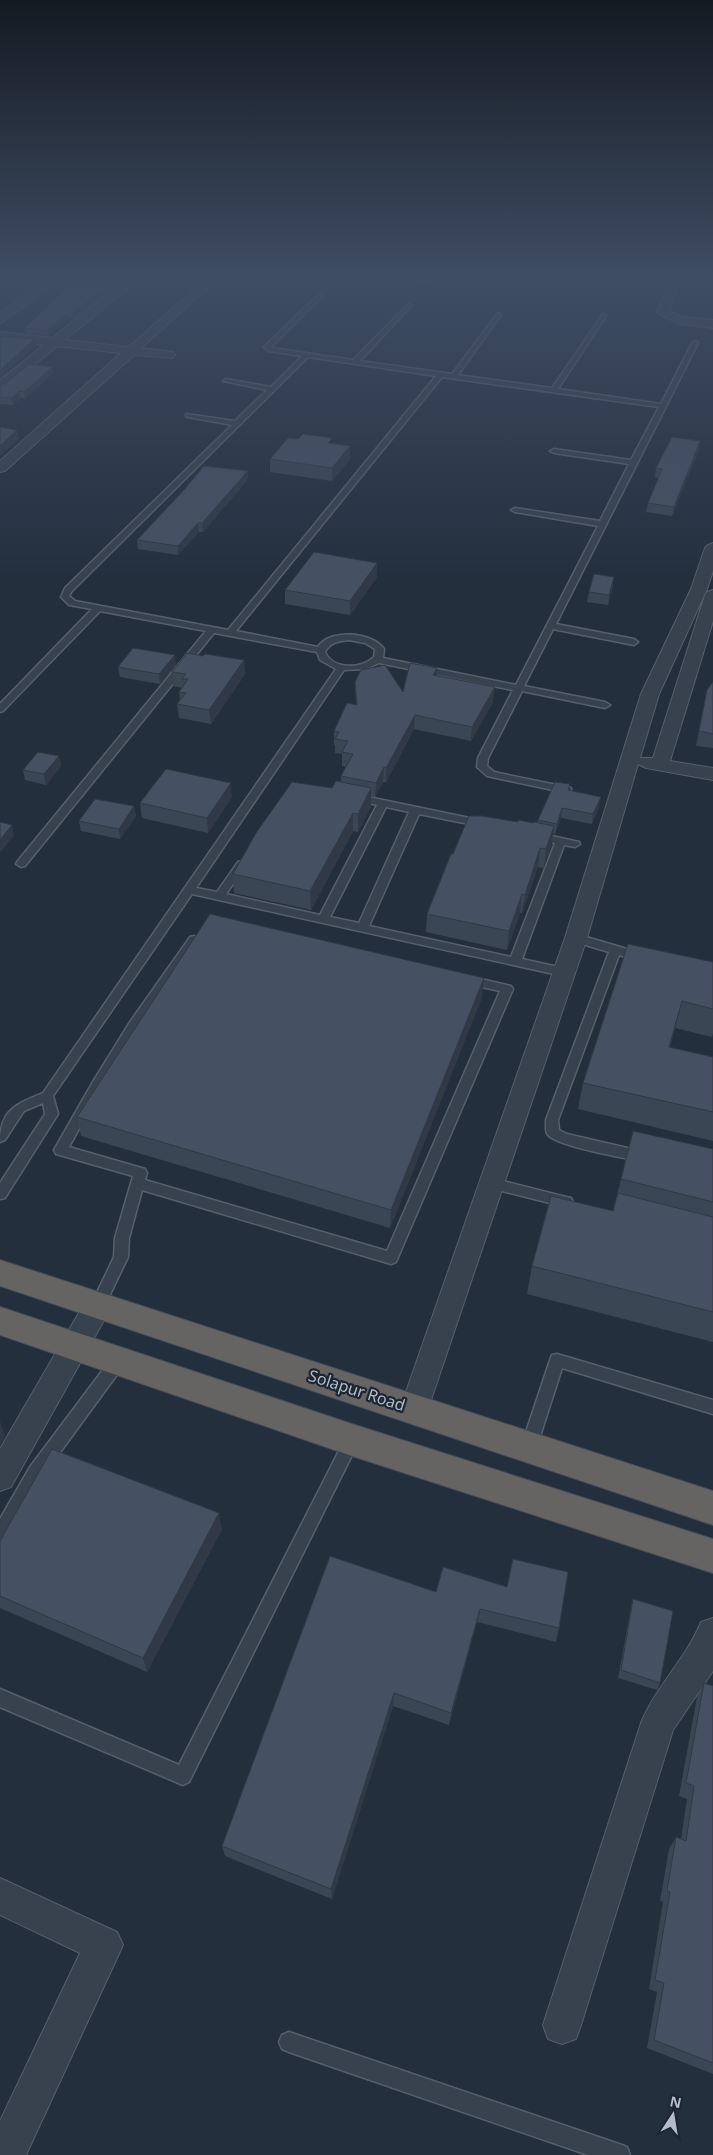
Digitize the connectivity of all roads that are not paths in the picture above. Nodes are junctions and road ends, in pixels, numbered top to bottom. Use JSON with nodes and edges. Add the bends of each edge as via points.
{"nodes":[{"id":1,"x":12,"y":377,"type":"edge"},
{"id":2,"x":102,"y":377,"type":"edge"},
{"id":3,"x":285,"y":377,"type":"edge"},
{"id":4,"x":439,"y":377,"type":"edge"},
{"id":5,"x":453,"y":377,"type":"edge"},
{"id":6,"x":563,"y":377,"type":"edge"},
{"id":7,"x":678,"y":377,"type":"edge"},
{"id":8,"x":226,"y":381,"type":"dead end"},
{"id":9,"x":0,"y":386,"type":"edge"},
{"id":10,"x":273,"y":389,"type":"junction"},
{"id":11,"x":553,"y":391,"type":"junction"},
{"id":12,"x":663,"y":406,"type":"junction"},
{"id":13,"x":188,"y":415,"type":"dead end"},
{"id":14,"x":238,"y":424,"type":"junction"},
{"id":15,"x":18,"y":433,"type":"dead end"},
{"id":16,"x":37,"y":435,"type":"junction"},
{"id":17,"x":554,"y":451,"type":"dead end"},
{"id":18,"x":634,"y":463,"type":"junction"},
{"id":19,"x":0,"y":468,"type":"edge"},
{"id":20,"x":515,"y":510,"type":"dead end"},
{"id":21,"x":603,"y":524,"type":"junction"},
{"id":22,"x":713,"y":548,"type":"edge"},
{"id":23,"x":708,"y":589,"type":"edge"},
{"id":24,"x":98,"y":608,"type":"junction"},
{"id":25,"x":551,"y":626,"type":"junction"},
{"id":26,"x":212,"y":630,"type":"junction"},
{"id":27,"x":230,"y":633,"type":"junction"},
{"id":28,"x":634,"y":642,"type":"dead end"},
{"id":29,"x":320,"y":650,"type":"junction"},
{"id":30,"x":377,"y":660,"type":"junction"},
{"id":31,"x":341,"y":668,"type":"junction"},
{"id":32,"x":519,"y":688,"type":"junction"},
{"id":33,"x":605,"y":705,"type":"dead end"},
{"id":34,"x":0,"y":709,"type":"edge"},
{"id":35,"x":630,"y":760,"type":"junction"},
{"id":36,"x":660,"y":764,"type":"junction"},
{"id":37,"x":713,"y":774,"type":"edge"},
{"id":38,"x":567,"y":790,"type":"edge"},
{"id":39,"x":339,"y":794,"type":"edge"},
{"id":40,"x":384,"y":803,"type":"junction"},
{"id":41,"x":415,"y":810,"type":"junction"},
{"id":42,"x":496,"y":827,"type":"edge"},
{"id":43,"x":523,"y":833,"type":"edge"},
{"id":44,"x":561,"y":840,"type":"junction"},
{"id":45,"x":575,"y":844,"type":"dead end"},
{"id":46,"x":246,"y":857,"type":"edge"},
{"id":47,"x":21,"y":864,"type":"dead end"},
{"id":48,"x":190,"y":890,"type":"junction"},
{"id":49,"x":219,"y":897,"type":"junction"},
{"id":50,"x":323,"y":920,"type":"junction"},
{"id":51,"x":202,"y":928,"type":"edge"},
{"id":52,"x":362,"y":929,"type":"junction"},
{"id":53,"x":576,"y":938,"type":"junction"},
{"id":54,"x":615,"y":950,"type":"junction"},
{"id":55,"x":653,"y":961,"type":"edge"},
{"id":56,"x":515,"y":962,"type":"junction"},
{"id":57,"x":562,"y":972,"type":"junction"},
{"id":58,"x":451,"y":976,"type":"edge"},
{"id":59,"x":47,"y":1096,"type":"junction"},
{"id":60,"x":0,"y":1137,"type":"edge"},
{"id":61,"x":657,"y":1160,"type":"edge"},
{"id":62,"x":137,"y":1183,"type":"junction"},
{"id":63,"x":491,"y":1183,"type":"junction"},
{"id":64,"x":0,"y":1194,"type":"edge"},
{"id":65,"x":583,"y":1207,"type":"edge"},
{"id":66,"x":0,"y":1273,"type":"edge"},
{"id":67,"x":98,"y":1305,"type":"junction"},
{"id":68,"x":0,"y":1321,"type":"edge"},
{"id":69,"x":74,"y":1345,"type":"junction"},
{"id":70,"x":120,"y":1360,"type":"junction"},
{"id":71,"x":713,"y":1407,"type":"edge"},
{"id":72,"x":414,"y":1409,"type":"junction"},
{"id":73,"x":352,"y":1440,"type":"junction"},
{"id":74,"x":529,"y":1447,"type":"junction"},
{"id":75,"x":0,"y":1477,"type":"edge"},
{"id":76,"x":713,"y":1508,"type":"edge"},
{"id":77,"x":0,"y":1534,"type":"edge"},
{"id":78,"x":713,"y":1556,"type":"edge"},
{"id":79,"x":713,"y":1634,"type":"edge"},
{"id":80,"x":0,"y":1698,"type":"edge"},
{"id":81,"x":0,"y":1896,"type":"edge"},
{"id":82,"x":562,"y":2025,"type":"dead end"},
{"id":83,"x":289,"y":2042,"type":"dead end"},
{"id":84,"x":5,"y":2155,"type":"edge"},
{"id":85,"x":619,"y":2155,"type":"edge"}],
"edges":[{"from":1,"to":9,"type":"street"},
{"from":2,"to":16,"type":"street"},
{"from":3,"to":10,"type":"lane"},
{"from":4,"to":27,"type":"lane"},
{"from":5,"to":11,"type":"lane"},
{"from":6,"to":11,"type":"lane"},
{"from":7,"to":12,"type":"lane"},
{"from":8,"to":10,"type":"lane"},
{"from":10,"to":14,"type":"lane"},
{"from":11,"to":12,"type":"lane"},
{"from":12,"to":18,"type":"lane"},
{"from":13,"to":14,"type":"lane"},
{"from":14,"to":24,"type":"lane","via":[[64,597],[72,603]]},
{"from":15,"to":16,"type":"street"},
{"from":16,"to":19,"type":"street"},
{"from":17,"to":18,"type":"lane"},
{"from":18,"to":21,"type":"lane"},
{"from":20,"to":21,"type":"lane"},
{"from":21,"to":25,"type":"lane"},
{"from":22,"to":23,"type":"street"},
{"from":23,"to":35,"type":"street","via":[[650,694]]},
{"from":23,"to":36,"type":"street"},
{"from":24,"to":26,"type":"lane"},
{"from":24,"to":34,"type":"lane"},
{"from":25,"to":28,"type":"lane"},
{"from":25,"to":32,"type":"lane"},
{"from":26,"to":27,"type":"lane"},
{"from":26,"to":47,"type":"lane"},
{"from":27,"to":29,"type":"lane"},
{"from":29,"to":30,"type":"lane","via":[[339,638],[359,638],[380,649]]},
{"from":29,"to":31,"type":"lane","via":[[324,661]]},
{"from":30,"to":31,"type":"lane","via":[[362,667]]},
{"from":30,"to":32,"type":"lane"},
{"from":31,"to":48,"type":"lane"},
{"from":32,"to":33,"type":"lane"},
{"from":32,"to":38,"type":"lane","via":[[483,758],[482,767],[491,774]]},
{"from":35,"to":36,"type":"street"},
{"from":35,"to":53,"type":"street"},
{"from":36,"to":37,"type":"street"},
{"from":39,"to":40,"type":"lane"},
{"from":40,"to":41,"type":"lane"},
{"from":40,"to":50,"type":"lane"},
{"from":41,"to":42,"type":"lane"},
{"from":41,"to":52,"type":"lane"},
{"from":43,"to":44,"type":"lane"},
{"from":44,"to":45,"type":"lane"},
{"from":44,"to":56,"type":"lane"},
{"from":46,"to":49,"type":"lane"},
{"from":48,"to":49,"type":"lane"},
{"from":48,"to":59,"type":"lane"},
{"from":49,"to":50,"type":"lane"},
{"from":50,"to":52,"type":"lane"},
{"from":51,"to":62,"type":"lane","via":[[134,1025],[61,1150],[140,1173]]},
{"from":52,"to":56,"type":"lane"},
{"from":53,"to":54,"type":"lane"},
{"from":53,"to":57,"type":"street"},
{"from":54,"to":55,"type":"lane"},
{"from":54,"to":61,"type":"lane","via":[[552,1120],[554,1132],[563,1138]]},
{"from":56,"to":57,"type":"lane"},
{"from":57,"to":63,"type":"street"},
{"from":58,"to":62,"type":"lane","via":[[507,989],[391,1258]]},
{"from":59,"to":60,"type":"lane","via":[[19,1108]]},
{"from":59,"to":64,"type":"lane","via":[[52,1114]]},
{"from":62,"to":67,"type":"lane","via":[[122,1238],[121,1257]]},
{"from":63,"to":65,"type":"lane"},
{"from":63,"to":72,"type":"street"},
{"from":66,"to":67,"type":"highway","name":"Solapur Road"},
{"from":67,"to":69,"type":"street"},
{"from":67,"to":72,"type":"highway","name":"Solapur Road"},
{"from":68,"to":69,"type":"highway"},
{"from":69,"to":70,"type":"highway"},
{"from":69,"to":75,"type":"street"},
{"from":70,"to":73,"type":"highway"},
{"from":70,"to":77,"type":"lane","via":[[36,1472]]},
{"from":71,"to":74,"type":"lane","via":[[558,1360]]},
{"from":72,"to":74,"type":"highway","name":"Solapur Road"},
{"from":73,"to":78,"type":"highway"},
{"from":73,"to":80,"type":"lane","via":[[183,1776]]},
{"from":74,"to":76,"type":"highway","name":"Solapur Road"},
{"from":79,"to":82,"type":"street","via":[[703,1656],[658,1723]]},
{"from":81,"to":84,"type":"street","via":[[104,1945]]},
{"from":83,"to":85,"type":"lane"}]}
